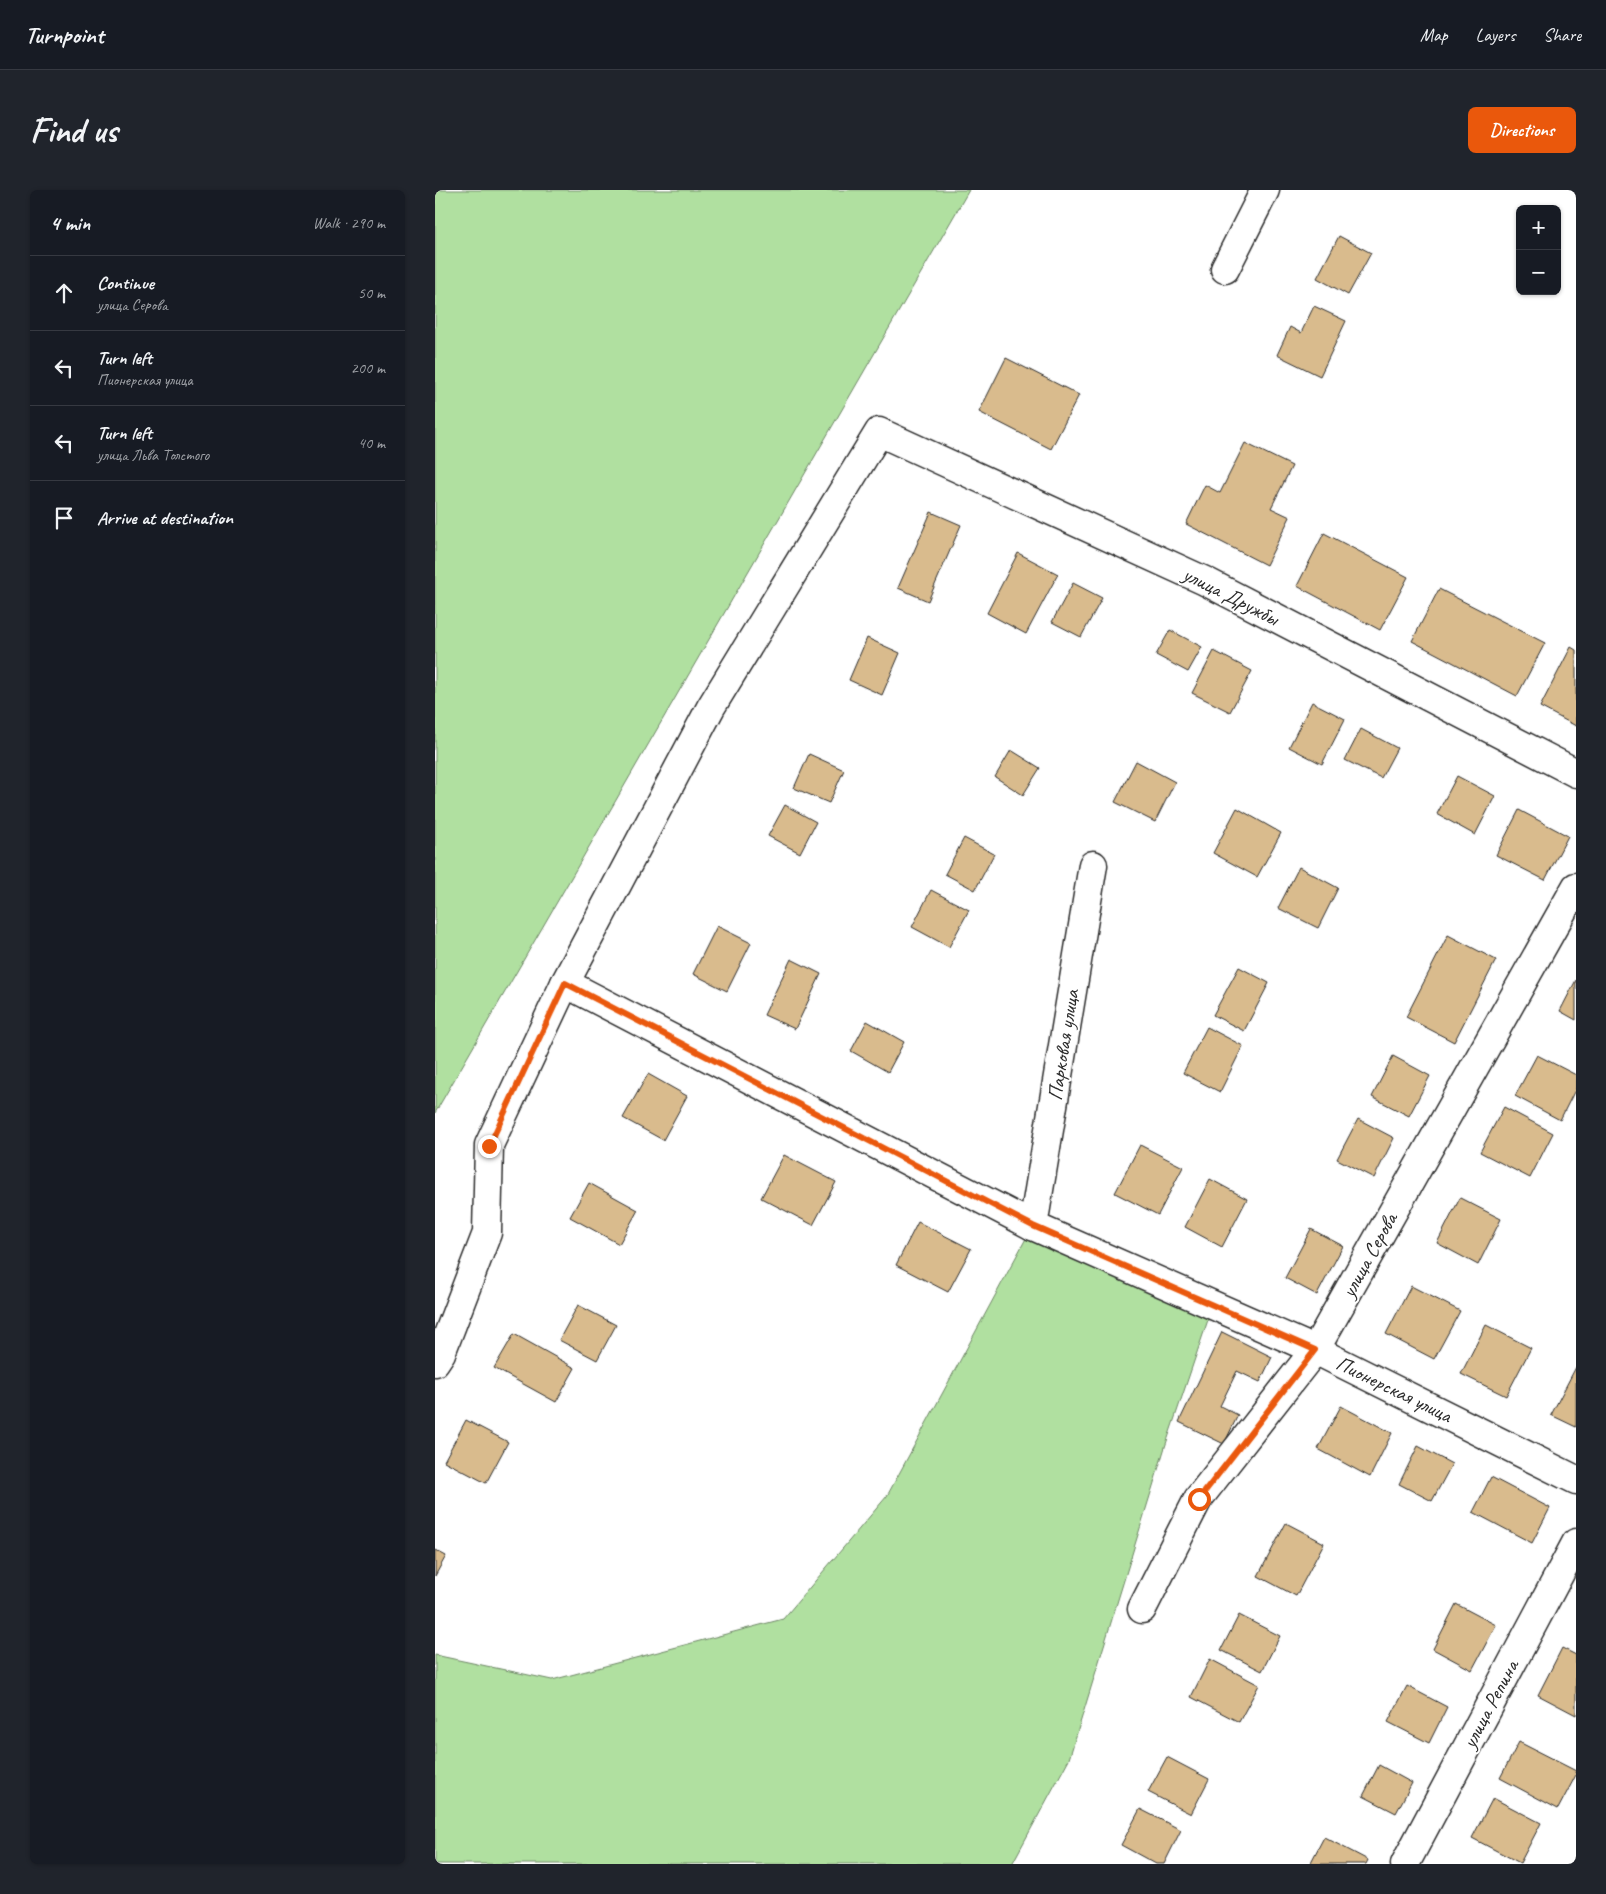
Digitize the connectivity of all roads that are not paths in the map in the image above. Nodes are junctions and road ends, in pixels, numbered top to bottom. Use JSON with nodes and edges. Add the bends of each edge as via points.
{"nodes":[{"id":1,"x":1265,"y":190,"type":"edge"},
{"id":2,"x":1225,"y":269,"type":"dead end"},
{"id":3,"x":1576,"y":773,"type":"edge"},
{"id":4,"x":1093,"y":865,"type":"dead end"},
{"id":5,"x":1576,"y":887,"type":"edge"},
{"id":6,"x":565,"y":983,"type":"junction"},
{"id":7,"x":1033,"y":1226,"type":"junction"},
{"id":8,"x":1315,"y":1350,"type":"junction"},
{"id":9,"x":435,"y":1362,"type":"edge"},
{"id":10,"x":1576,"y":1480,"type":"edge"},
{"id":11,"x":1576,"y":1543,"type":"edge"},
{"id":12,"x":1142,"y":1610,"type":"dead end"},
{"id":13,"x":1405,"y":1864,"type":"edge"}],
"edges":[{"from":1,"to":2,"type":"street"},
{"from":3,"to":6,"type":"street","name":"улица Дружбы","via":[[1205,581],[879,432],[711,706]]},
{"from":4,"to":7,"type":"street","name":"Парковая улица"},
{"from":5,"to":8,"type":"street","name":"улица Серова"},
{"from":6,"to":7,"type":"street","name":"Пионерская улица"},
{"from":6,"to":9,"type":"street","via":[[489,1146],[487,1233]]},
{"from":7,"to":8,"type":"street","name":"Пионерская улица"},
{"from":8,"to":10,"type":"street","name":"Пионерская улица"},
{"from":8,"to":12,"type":"street","name":"улица Серова","via":[[1199,1499]]},
{"from":11,"to":13,"type":"street","name":"улица Репина"}]}
